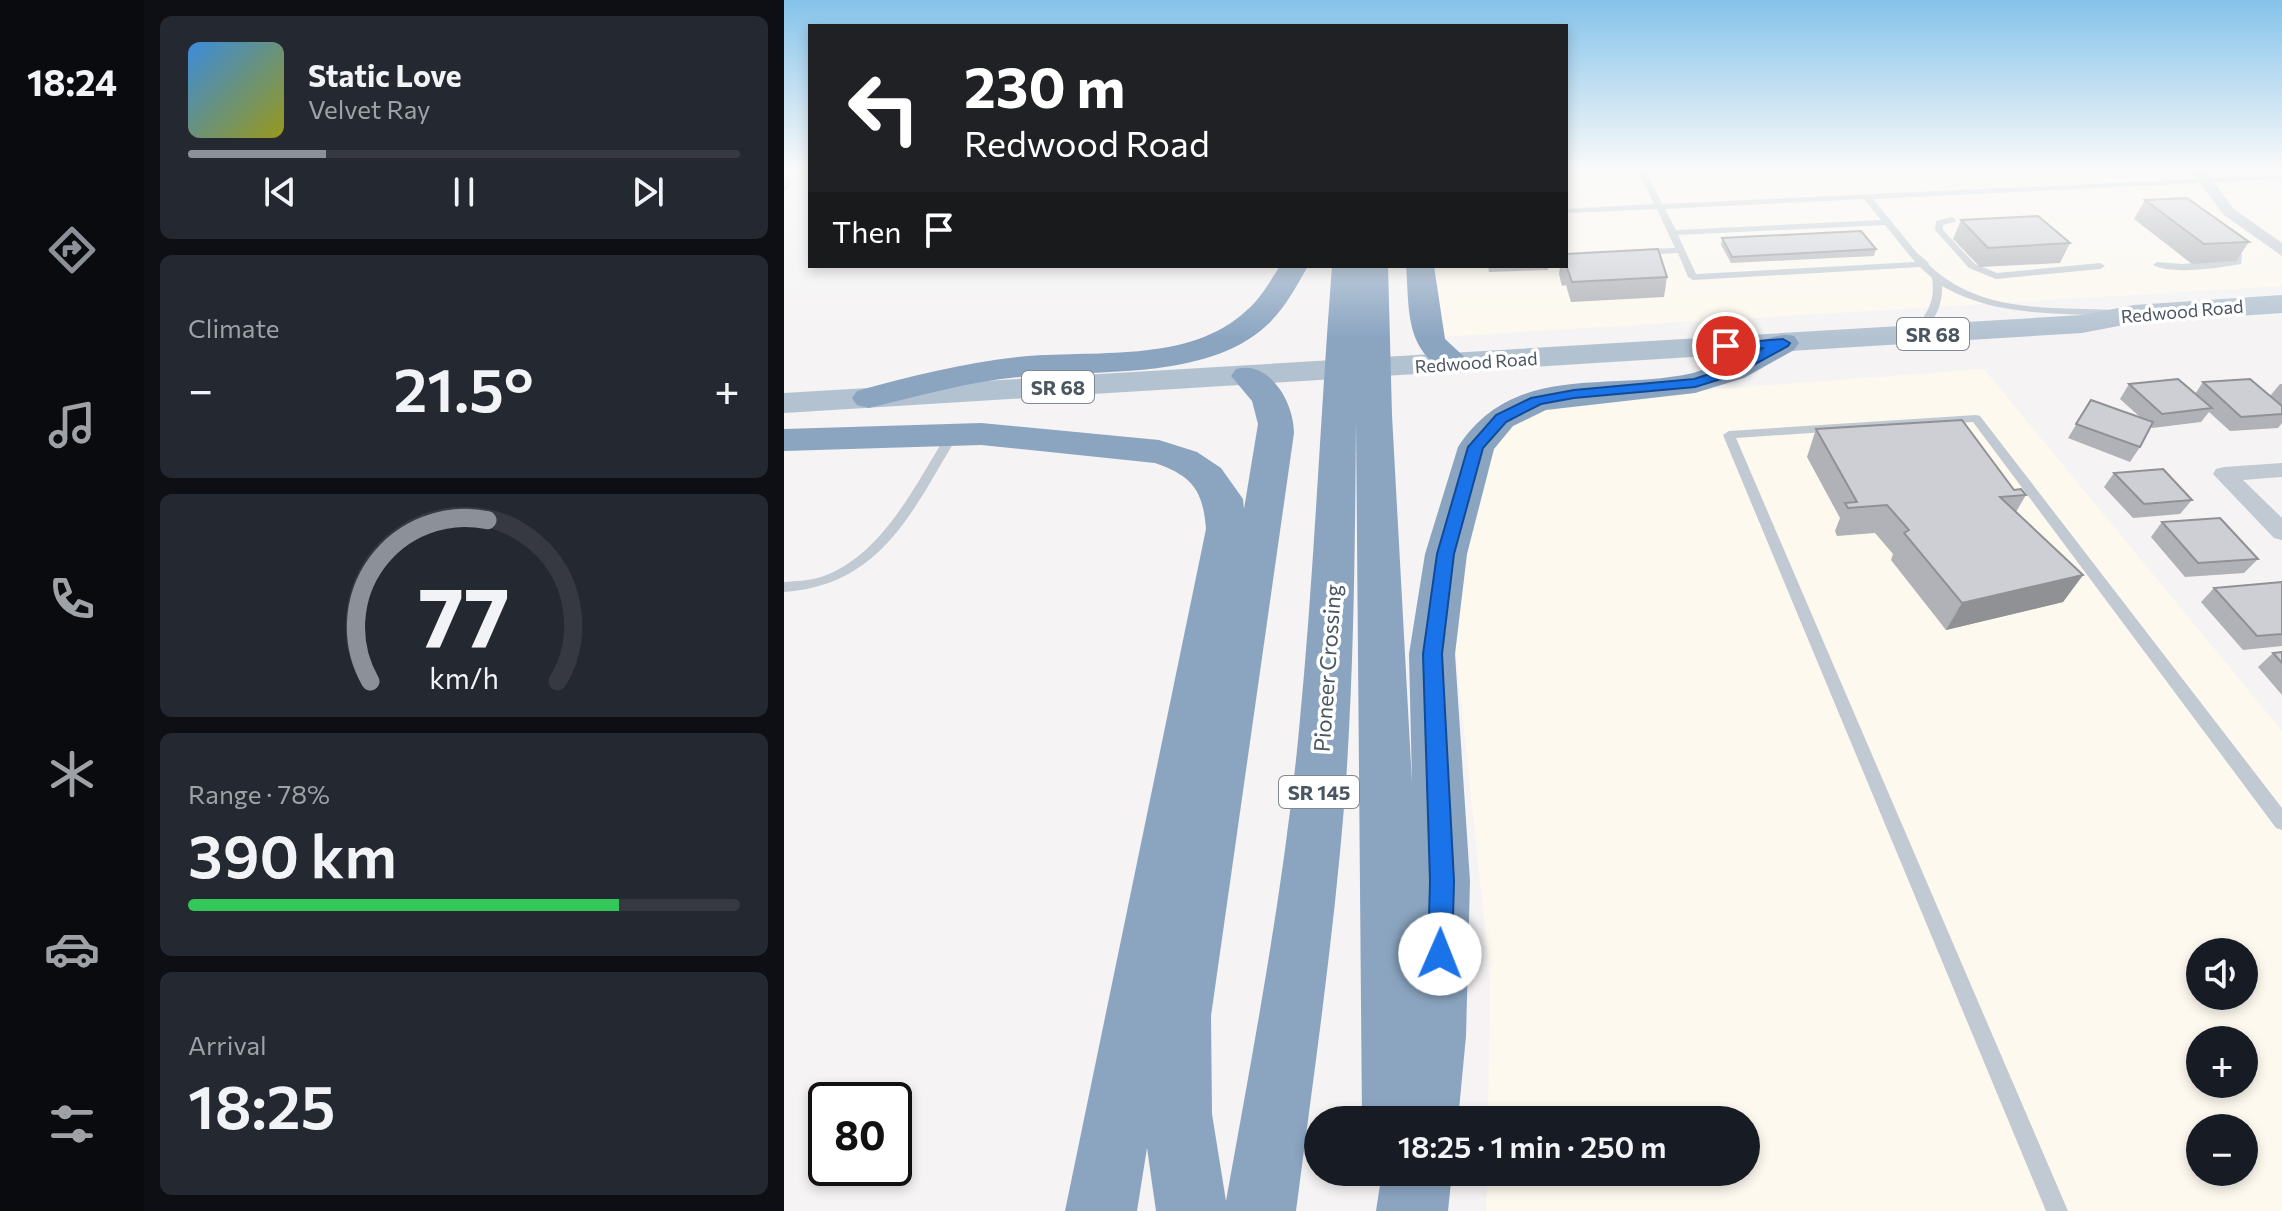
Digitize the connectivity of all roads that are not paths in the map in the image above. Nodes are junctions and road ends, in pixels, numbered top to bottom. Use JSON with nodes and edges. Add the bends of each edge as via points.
{"nodes":[{"id":1,"x":1668,"y":225,"type":"edge"},
{"id":2,"x":1826,"y":225,"type":"junction"},
{"id":3,"x":1836,"y":225,"type":"edge"},
{"id":4,"x":1891,"y":225,"type":"edge"},
{"id":5,"x":1939,"y":225,"type":"edge"},
{"id":6,"x":2246,"y":225,"type":"edge"},
{"id":7,"x":1798,"y":227,"type":"junction"},
{"id":8,"x":1769,"y":228,"type":"junction"},
{"id":9,"x":1741,"y":230,"type":"junction"},
{"id":10,"x":1673,"y":233,"type":"junction"},
{"id":11,"x":1836,"y":239,"type":"edge"},
{"id":12,"x":1807,"y":240,"type":"edge"},
{"id":13,"x":1778,"y":242,"type":"edge"},
{"id":14,"x":1749,"y":243,"type":"edge"},
{"id":15,"x":2223,"y":244,"type":"edge"},
{"id":16,"x":1681,"y":250,"type":"junction"},
{"id":17,"x":2282,"y":251,"type":"edge"},
{"id":18,"x":1636,"y":253,"type":"edge"},
{"id":19,"x":1849,"y":257,"type":"edge"},
{"id":20,"x":1820,"y":259,"type":"edge"},
{"id":21,"x":1790,"y":260,"type":"edge"},
{"id":22,"x":1760,"y":262,"type":"edge"},
{"id":23,"x":1925,"y":264,"type":"junction"},
{"id":24,"x":2157,"y":265,"type":"dead end"},
{"id":25,"x":2100,"y":266,"type":"dead end"},
{"id":26,"x":1293,"y":268,"type":"edge"},
{"id":27,"x":1346,"y":268,"type":"edge"},
{"id":28,"x":1374,"y":268,"type":"edge"},
{"id":29,"x":1420,"y":268,"type":"edge"},
{"id":30,"x":1857,"y":268,"type":"junction"},
{"id":31,"x":1827,"y":269,"type":"junction"},
{"id":32,"x":1797,"y":271,"type":"junction"},
{"id":33,"x":1766,"y":273,"type":"junction"},
{"id":34,"x":1936,"y":277,"type":"junction"},
{"id":35,"x":2282,"y":304,"type":"edge"},
{"id":36,"x":2134,"y":314,"type":"junction"},
{"id":37,"x":2082,"y":324,"type":"junction"},
{"id":38,"x":2282,"y":329,"type":"edge"},
{"id":39,"x":1913,"y":335,"type":"junction"},
{"id":40,"x":1783,"y":343,"type":"junction"},
{"id":41,"x":1456,"y":364,"type":"junction"},
{"id":42,"x":1358,"y":369,"type":"junction"},
{"id":43,"x":1248,"y":376,"type":"junction"},
{"id":44,"x":869,"y":398,"type":"junction"},
{"id":45,"x":784,"y":403,"type":"edge"},
{"id":46,"x":953,"y":434,"type":"junction"},
{"id":47,"x":784,"y":440,"type":"edge"},
{"id":48,"x":2282,"y":470,"type":"edge"},
{"id":49,"x":2282,"y":532,"type":"edge"},
{"id":50,"x":784,"y":587,"type":"edge"},
{"id":51,"x":2282,"y":822,"type":"edge"},
{"id":52,"x":1395,"y":1106,"type":"edge"},
{"id":53,"x":1426,"y":1106,"type":"edge"},
{"id":54,"x":1398,"y":1186,"type":"edge"},
{"id":55,"x":1415,"y":1186,"type":"edge"},
{"id":56,"x":1101,"y":1211,"type":"edge"},
{"id":57,"x":1192,"y":1211,"type":"edge"},
{"id":58,"x":1260,"y":1211,"type":"edge"},
{"id":59,"x":1399,"y":1211,"type":"edge"},
{"id":60,"x":1412,"y":1211,"type":"edge"},
{"id":61,"x":2057,"y":1211,"type":"edge"}],
"edges":[{"from":1,"to":10,"type":"lane"},
{"from":2,"to":3,"type":"lane"},
{"from":2,"to":7,"type":"lane"},
{"from":2,"to":11,"type":"lane"},
{"from":4,"to":23,"type":"lane"},
{"from":5,"to":25,"type":"lane","via":[[1972,266],[1987,273],[2010,277]]},
{"from":6,"to":17,"type":"street"},
{"from":7,"to":8,"type":"lane"},
{"from":7,"to":12,"type":"lane"},
{"from":8,"to":9,"type":"lane"},
{"from":8,"to":13,"type":"lane"},
{"from":9,"to":10,"type":"lane"},
{"from":9,"to":14,"type":"lane"},
{"from":10,"to":16,"type":"lane"},
{"from":15,"to":24,"type":"lane","via":[[2239,256],[2238,262]]},
{"from":16,"to":18,"type":"lane"},
{"from":16,"to":33,"type":"lane","via":[[1693,277]]},
{"from":19,"to":30,"type":"lane"},
{"from":20,"to":31,"type":"lane"},
{"from":21,"to":32,"type":"lane"},
{"from":22,"to":33,"type":"lane"},
{"from":23,"to":30,"type":"lane"},
{"from":23,"to":34,"type":"lane"},
{"from":26,"to":44,"type":"highway","via":[[1250,325],[1207,346],[1164,356],[993,371]]},
{"from":27,"to":42,"type":"highway","name":"Pioneer Crossing","number":"SR 145"},
{"from":28,"to":42,"type":"highway","name":"Pioneer Crossing","number":"SR 145"},
{"from":29,"to":41,"type":"highway","via":[[1429,339]]},
{"from":30,"to":31,"type":"lane"},
{"from":31,"to":32,"type":"lane"},
{"from":32,"to":33,"type":"lane"},
{"from":34,"to":36,"type":"lane","via":[[1964,294],[1999,304]]},
{"from":34,"to":39,"type":"lane","via":[[1936,307]]},
{"from":35,"to":36,"type":"main road","name":"Redwood Road","number":"SR 68"},
{"from":36,"to":37,"type":"main road","name":"Redwood Road","number":"SR 68"},
{"from":37,"to":38,"type":"main road","name":"Redwood Road","number":"SR 68","via":[[2163,336]]},
{"from":37,"to":39,"type":"main road","name":"Redwood Road","number":"SR 68"},
{"from":39,"to":40,"type":"main road","name":"Redwood Road","number":"SR 68"},
{"from":40,"to":41,"type":"main road","name":"Redwood Road","number":"SR 68"},
{"from":40,"to":53,"type":"highway","via":[[1732,371],[1695,383],[1536,401],[1501,418],[1476,447],[1446,554],[1432,654],[1442,881]]},
{"from":41,"to":42,"type":"main road","name":"Redwood Road","number":"SR 68"},
{"from":42,"to":43,"type":"main road","name":"Redwood Road","number":"SR 68"},
{"from":42,"to":52,"type":"highway","name":"Pioneer Crossing","number":"SR 145"},
{"from":42,"to":58,"type":"highway","name":"Pioneer Crossing","number":"SR 145","via":[[1337,500],[1318,797]]},
{"from":43,"to":44,"type":"main road","name":"Redwood Road","number":"SR 68"},
{"from":43,"to":57,"type":"highway","via":[[1271,401],[1276,433],[1180,1016],[1175,1098]]},
{"from":44,"to":45,"type":"main road","number":"SR 68"},
{"from":46,"to":47,"type":"highway"},
{"from":46,"to":50,"type":"lane","via":[[893,527],[871,551],[827,580]]},
{"from":46,"to":56,"type":"highway","via":[[1167,454],[1208,477],[1223,499],[1226,529]]},
{"from":48,"to":49,"type":"street","via":[[2224,474]]},
{"from":51,"to":61,"type":"lane","via":[[1976,418],[1729,435]]},
{"from":54,"to":59,"type":"highway"},
{"from":55,"to":60,"type":"highway"}]}
